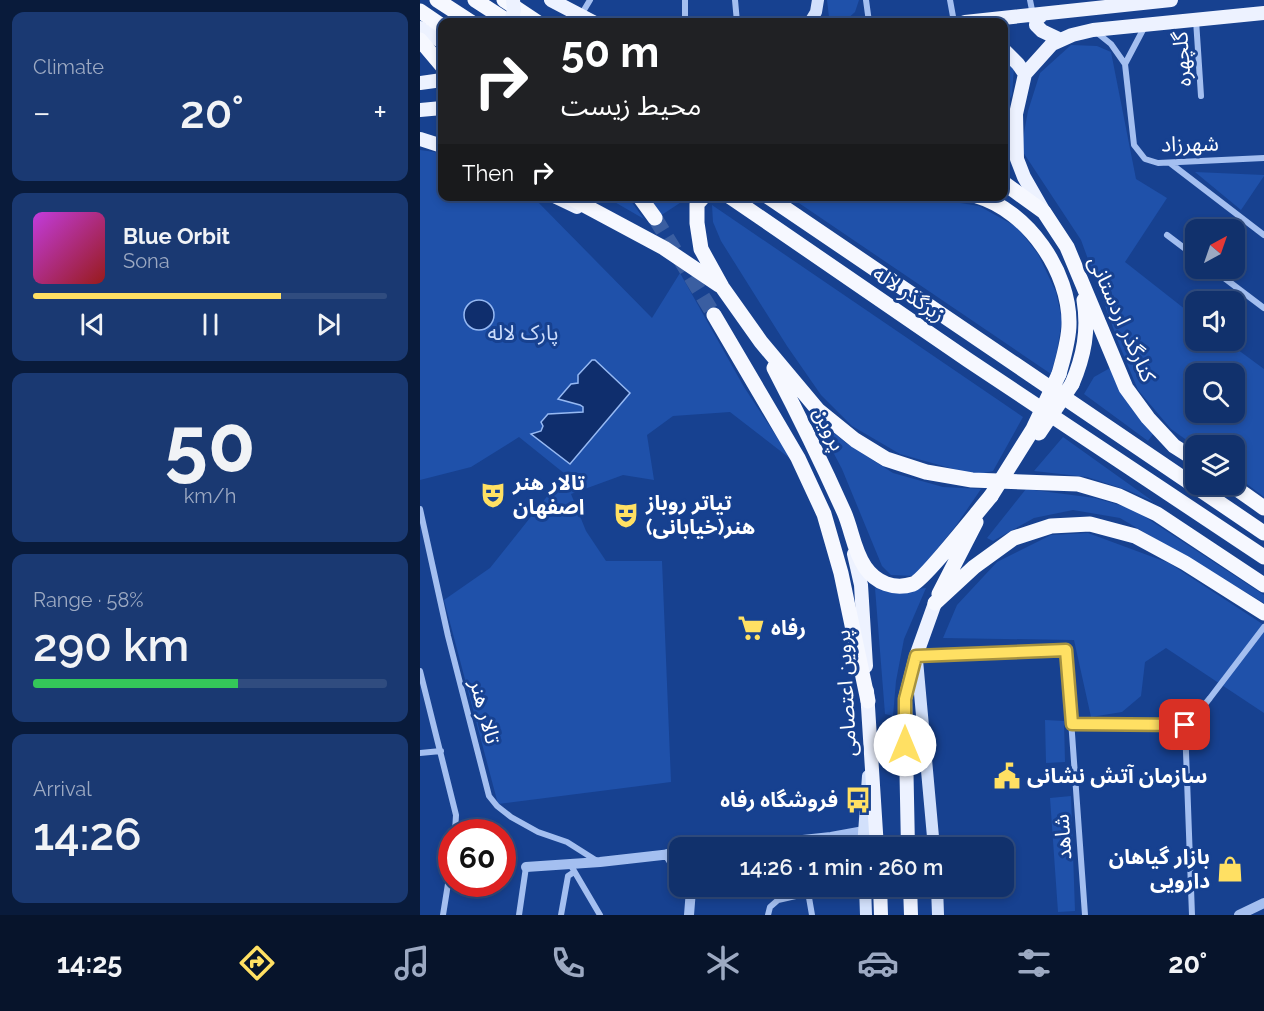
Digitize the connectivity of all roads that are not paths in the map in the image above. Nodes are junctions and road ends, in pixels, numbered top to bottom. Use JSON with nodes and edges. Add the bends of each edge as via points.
{"nodes":[{"id":1,"x":437,"y":0,"type":"edge"},
{"id":2,"x":475,"y":0,"type":"edge"},
{"id":3,"x":504,"y":0,"type":"edge"},
{"id":4,"x":513,"y":0,"type":"edge"},
{"id":5,"x":551,"y":0,"type":"edge"},
{"id":6,"x":590,"y":0,"type":"edge"},
{"id":7,"x":685,"y":0,"type":"edge"},
{"id":8,"x":735,"y":0,"type":"edge"},
{"id":9,"x":818,"y":0,"type":"edge"},
{"id":10,"x":866,"y":0,"type":"edge"},
{"id":11,"x":950,"y":0,"type":"edge"},
{"id":12,"x":1030,"y":0,"type":"edge"},
{"id":13,"x":1170,"y":0,"type":"edge"},
{"id":14,"x":1122,"y":3,"type":"edge"},
{"id":15,"x":1091,"y":4,"type":"edge"},
{"id":16,"x":420,"y":11,"type":"edge"},
{"id":17,"x":1264,"y":13,"type":"edge"},
{"id":18,"x":1038,"y":15,"type":"junction"},
{"id":19,"x":580,"y":16,"type":"junction"},
{"id":20,"x":465,"y":18,"type":"edge"},
{"id":21,"x":504,"y":18,"type":"edge"},
{"id":22,"x":511,"y":18,"type":"edge"},
{"id":23,"x":531,"y":18,"type":"edge"},
{"id":24,"x":584,"y":18,"type":"edge"},
{"id":25,"x":685,"y":18,"type":"edge"},
{"id":26,"x":737,"y":18,"type":"edge"},
{"id":27,"x":812,"y":18,"type":"edge"},
{"id":28,"x":868,"y":18,"type":"edge"},
{"id":29,"x":953,"y":18,"type":"edge"},
{"id":30,"x":1007,"y":18,"type":"edge"},
{"id":31,"x":1196,"y":20,"type":"junction"},
{"id":32,"x":438,"y":23,"type":"edge"},
{"id":33,"x":1145,"y":25,"type":"junction"},
{"id":34,"x":420,"y":28,"type":"edge"},
{"id":35,"x":1093,"y":30,"type":"junction"},
{"id":36,"x":438,"y":39,"type":"edge"},
{"id":37,"x":420,"y":40,"type":"edge"},
{"id":38,"x":1061,"y":40,"type":"junction"},
{"id":39,"x":1008,"y":55,"type":"edge"},
{"id":40,"x":438,"y":61,"type":"edge"},
{"id":41,"x":1125,"y":64,"type":"junction"},
{"id":42,"x":1025,"y":74,"type":"junction"},
{"id":43,"x":438,"y":81,"type":"edge"},
{"id":44,"x":420,"y":83,"type":"edge"},
{"id":45,"x":1201,"y":96,"type":"dead end"},
{"id":46,"x":438,"y":108,"type":"edge"},
{"id":47,"x":420,"y":110,"type":"edge"},
{"id":48,"x":1016,"y":114,"type":"junction"},
{"id":49,"x":1008,"y":123,"type":"edge"},
{"id":50,"x":420,"y":139,"type":"edge"},
{"id":51,"x":438,"y":145,"type":"edge"},
{"id":52,"x":1263,"y":159,"type":"edge"},
{"id":53,"x":1170,"y":162,"type":"junction"},
{"id":54,"x":1008,"y":186,"type":"edge"},
{"id":55,"x":565,"y":201,"type":"edge"},
{"id":56,"x":576,"y":201,"type":"edge"},
{"id":57,"x":642,"y":201,"type":"edge"},
{"id":58,"x":701,"y":201,"type":"edge"},
{"id":59,"x":736,"y":201,"type":"edge"},
{"id":60,"x":774,"y":201,"type":"edge"},
{"id":61,"x":986,"y":201,"type":"edge"},
{"id":62,"x":1044,"y":212,"type":"junction"},
{"id":63,"x":655,"y":219,"type":"tunnel mouth"},
{"id":64,"x":617,"y":225,"type":"junction"},
{"id":65,"x":1167,"y":235,"type":"dead end"},
{"id":66,"x":1264,"y":235,"type":"edge"},
{"id":67,"x":1185,"y":249,"type":"edge"},
{"id":68,"x":1226,"y":279,"type":"edge"},
{"id":69,"x":1082,"y":282,"type":"junction"},
{"id":70,"x":722,"y":287,"type":"junction"},
{"id":71,"x":1264,"y":308,"type":"edge"},
{"id":72,"x":714,"y":315,"type":"tunnel mouth"},
{"id":73,"x":760,"y":342,"type":"junction"},
{"id":74,"x":1185,"y":453,"type":"edge"},
{"id":75,"x":1016,"y":456,"type":"junction"},
{"id":76,"x":1245,"y":495,"type":"edge"},
{"id":77,"x":991,"y":496,"type":"junction"},
{"id":78,"x":1264,"y":508,"type":"edge"},
{"id":79,"x":420,"y":509,"type":"edge"},
{"id":80,"x":1264,"y":533,"type":"edge"},
{"id":81,"x":851,"y":538,"type":"junction"},
{"id":82,"x":1264,"y":557,"type":"edge"},
{"id":83,"x":1264,"y":585,"type":"edge"},
{"id":84,"x":935,"y":603,"type":"junction"},
{"id":85,"x":1264,"y":613,"type":"edge"},
{"id":86,"x":1264,"y":627,"type":"edge"},
{"id":87,"x":916,"y":656,"type":"junction"},
{"id":88,"x":420,"y":671,"type":"edge"},
{"id":89,"x":428,"y":701,"type":"junction"},
{"id":90,"x":868,"y":701,"type":"junction"},
{"id":91,"x":420,"y":702,"type":"edge"},
{"id":92,"x":1072,"y":724,"type":"junction"},
{"id":93,"x":1185,"y":725,"type":"junction"},
{"id":94,"x":870,"y":742,"type":"junction"},
{"id":95,"x":441,"y":751,"type":"junction"},
{"id":96,"x":420,"y":753,"type":"edge"},
{"id":97,"x":456,"y":819,"type":"edge"},
{"id":98,"x":864,"y":831,"type":"junction"},
{"id":99,"x":831,"y":837,"type":"edge"},
{"id":100,"x":864,"y":837,"type":"edge"},
{"id":101,"x":876,"y":837,"type":"edge"},
{"id":102,"x":908,"y":837,"type":"edge"},
{"id":103,"x":933,"y":837,"type":"edge"},
{"id":104,"x":667,"y":855,"type":"joint"},
{"id":105,"x":669,"y":858,"type":"edge"},
{"id":106,"x":600,"y":862,"type":"junction"},
{"id":107,"x":526,"y":867,"type":"joint"},
{"id":108,"x":572,"y":868,"type":"junction"},
{"id":109,"x":446,"y":897,"type":"edge"},
{"id":110,"x":690,"y":897,"type":"edge"},
{"id":111,"x":787,"y":897,"type":"edge"},
{"id":112,"x":808,"y":897,"type":"edge"},
{"id":113,"x":865,"y":897,"type":"edge"},
{"id":114,"x":881,"y":897,"type":"edge"},
{"id":115,"x":910,"y":897,"type":"edge"},
{"id":116,"x":937,"y":897,"type":"edge"},
{"id":117,"x":1264,"y":903,"type":"edge"},
{"id":118,"x":443,"y":915,"type":"edge"},
{"id":119,"x":519,"y":915,"type":"edge"},
{"id":120,"x":561,"y":915,"type":"edge"},
{"id":121,"x":600,"y":915,"type":"edge"},
{"id":122,"x":689,"y":915,"type":"edge"},
{"id":123,"x":768,"y":915,"type":"edge"},
{"id":124,"x":812,"y":915,"type":"edge"},
{"id":125,"x":866,"y":915,"type":"edge"},
{"id":126,"x":882,"y":915,"type":"edge"},
{"id":127,"x":911,"y":915,"type":"edge"},
{"id":128,"x":938,"y":915,"type":"edge"},
{"id":129,"x":1085,"y":915,"type":"edge"},
{"id":130,"x":1192,"y":915,"type":"edge"},
{"id":131,"x":1239,"y":915,"type":"edge"}],
"edges":[{"from":1,"to":20,"type":"highway"},
{"from":2,"to":21,"type":"highway"},
{"from":3,"to":23,"type":"highway"},
{"from":4,"to":22,"type":"main road","bridge":true},
{"from":5,"to":19,"type":"main road"},
{"from":6,"to":19,"type":"street"},
{"from":7,"to":25,"type":"street"},
{"from":8,"to":26,"type":"street"},
{"from":9,"to":27,"type":"main road"},
{"from":10,"to":28,"type":"street"},
{"from":11,"to":29,"type":"street"},
{"from":12,"to":18,"type":"street"},
{"from":13,"to":14,"type":"main road"},
{"from":14,"to":15,"type":"main road"},
{"from":15,"to":18,"type":"main road"},
{"from":16,"to":32,"type":"highway"},
{"from":17,"to":31,"type":"main road"},
{"from":18,"to":30,"type":"main road"},
{"from":18,"to":38,"type":"main road","via":[[1036,25]]},
{"from":19,"to":24,"type":"main road"},
{"from":31,"to":33,"type":"main road"},
{"from":31,"to":45,"type":"street","name":"گلچهره"},
{"from":33,"to":35,"type":"main road"},
{"from":33,"to":41,"type":"street"},
{"from":34,"to":36,"type":"main road"},
{"from":35,"to":38,"type":"main road"},
{"from":35,"to":41,"type":"street","via":[[1111,44]]},
{"from":37,"to":40,"type":"highway"},
{"from":38,"to":42,"type":"main road","via":[[1046,49]]},
{"from":39,"to":42,"type":"main road"},
{"from":41,"to":53,"type":"street","name":"شهرزاد","via":[[1134,145],[1145,159]]},
{"from":42,"to":48,"type":"main road"},
{"from":43,"to":44,"type":"main road"},
{"from":46,"to":47,"type":"main road"},
{"from":48,"to":49,"type":"main road"},
{"from":48,"to":62,"type":"main road","via":[[1017,159]]},
{"from":50,"to":51,"type":"main road"},
{"from":52,"to":53,"type":"street","name":"شهرزاد"},
{"from":53,"to":66,"type":"street"},
{"from":54,"to":62,"type":"highway"},
{"from":55,"to":64,"type":"main road"},
{"from":56,"to":64,"type":"highway"},
{"from":57,"to":63,"type":"highway"},
{"from":58,"to":70,"type":"highway","via":[[697,223],[701,249]]},
{"from":59,"to":82,"type":"highway","name":"زیرگذر لاله"},
{"from":60,"to":80,"type":"highway","name":"زیرگذر لاله"},
{"from":61,"to":75,"type":"highway","bridge":true,"via":[[1018,218],[1043,245],[1064,286],[1070,325],[1059,375]]},
{"from":62,"to":69,"type":"highway","name":"کنارگذر اردستانی","via":[[1067,247]]},
{"from":64,"to":70,"type":"highway","via":[[664,248]]},
{"from":65,"to":67,"type":"street"},
{"from":68,"to":71,"type":"street"},
{"from":69,"to":74,"type":"highway","name":"کنارگذر اردستانی","via":[[1126,388],[1148,418]]},
{"from":69,"to":75,"type":"highway","bridge":true,"via":[[1087,317],[1080,365],[1072,384],[1038,434]]},
{"from":70,"to":73,"type":"highway"},
{"from":72,"to":90,"type":"highway","via":[[798,458],[824,514],[841,573]]},
{"from":73,"to":81,"type":"highway","name":"پروین","via":[[812,440],[846,517]]},
{"from":73,"to":83,"type":"highway","via":[[818,410],[886,459],[926,472],[972,480],[1078,484],[1119,496],[1157,514]]},
{"from":75,"to":77,"type":"highway","bridge":true},
{"from":76,"to":78,"type":"highway"},
{"from":77,"to":81,"type":"highway","name":"پروین","via":[[915,584],[892,586],[880,582],[865,567]]},
{"from":77,"to":84,"type":"highway"},
{"from":79,"to":106,"type":"street","name":"تالار هنر","via":[[489,796],[511,817]]},
{"from":81,"to":90,"type":"main road","name":"پروین اعتصامی","via":[[861,585]]},
{"from":84,"to":85,"type":"highway","via":[[974,567],[1014,538],[1051,526],[1090,524],[1136,536]]},
{"from":84,"to":87,"type":"main road"},
{"from":86,"to":93,"type":"street"},
{"from":87,"to":92,"type":"street","name":"شاهد","via":[[1066,650]]},
{"from":87,"to":102,"type":"main road","via":[[905,699]]},
{"from":87,"to":103,"type":"main road"},
{"from":88,"to":89,"type":"street"},
{"from":89,"to":91,"type":"street"},
{"from":89,"to":95,"type":"street"},
{"from":90,"to":94,"type":"main road","name":"پروین اعتصامی"},
{"from":92,"to":93,"type":"street"},
{"from":92,"to":129,"type":"street","name":"شاهد"},
{"from":93,"to":130,"type":"street"},
{"from":94,"to":98,"type":"main road"},
{"from":94,"to":101,"type":"main road","name":"پروین اعتصامی"},
{"from":95,"to":96,"type":"street"},
{"from":95,"to":97,"type":"street"},
{"from":98,"to":99,"type":"street"},
{"from":98,"to":100,"type":"main road"},
{"from":104,"to":105,"type":"street"},
{"from":104,"to":106,"type":"street"},
{"from":106,"to":108,"type":"street"},
{"from":107,"to":108,"type":"street"},
{"from":107,"to":119,"type":"street"},
{"from":108,"to":120,"type":"street"},
{"from":108,"to":121,"type":"street"},
{"from":109,"to":118,"type":"street"},
{"from":110,"to":122,"type":"street"},
{"from":111,"to":123,"type":"street","via":[[770,907]]},
{"from":112,"to":124,"type":"street"},
{"from":113,"to":125,"type":"main road"},
{"from":114,"to":126,"type":"main road"},
{"from":115,"to":127,"type":"main road"},
{"from":116,"to":128,"type":"main road"},
{"from":117,"to":131,"type":"street"}]}
